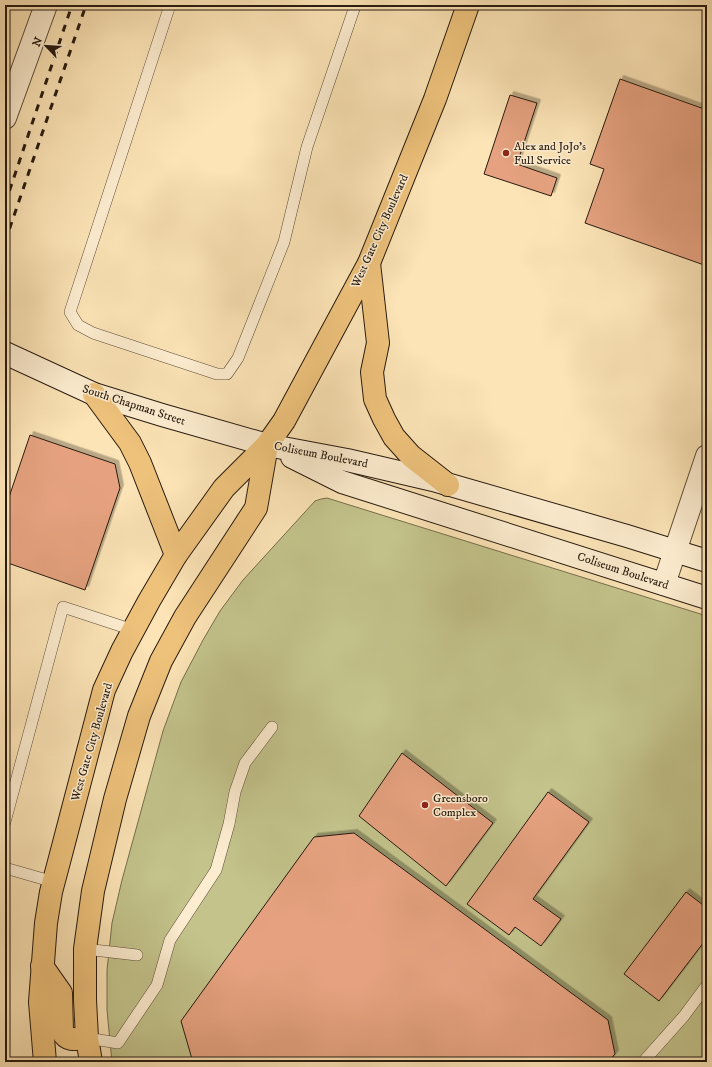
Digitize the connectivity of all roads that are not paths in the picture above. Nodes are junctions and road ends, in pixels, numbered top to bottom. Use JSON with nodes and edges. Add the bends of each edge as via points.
{"nodes":[{"id":1,"x":46,"y":5,"type":"edge"},
{"id":2,"x":170,"y":5,"type":"edge"},
{"id":3,"x":354,"y":5,"type":"edge"},
{"id":4,"x":468,"y":5,"type":"edge"},
{"id":5,"x":5,"y":118,"type":"edge"},
{"id":6,"x":369,"y":263,"type":"junction"},
{"id":7,"x":5,"y":353,"type":"edge"},
{"id":8,"x":94,"y":394,"type":"junction"},
{"id":9,"x":267,"y":445,"type":"junction"},
{"id":10,"x":707,"y":456,"type":"edge"},
{"id":11,"x":448,"y":485,"type":"junction"},
{"id":12,"x":676,"y":551,"type":"junction"},
{"id":13,"x":176,"y":555,"type":"junction"},
{"id":14,"x":707,"y":561,"type":"edge"},
{"id":15,"x":664,"y":584,"type":"junction"},
{"id":16,"x":707,"y":598,"type":"edge"},
{"id":17,"x":133,"y":630,"type":"junction"},
{"id":18,"x":272,"y":727,"type":"dead end"},
{"id":19,"x":5,"y":822,"type":"edge"},
{"id":20,"x":5,"y":868,"type":"edge"},
{"id":21,"x":54,"y":882,"type":"junction"},
{"id":22,"x":85,"y":950,"type":"junction"},
{"id":23,"x":137,"y":955,"type":"dead end"},
{"id":24,"x":42,"y":966,"type":"junction"},
{"id":25,"x":707,"y":985,"type":"edge"},
{"id":26,"x":87,"y":1038,"type":"junction"},
{"id":27,"x":45,"y":1062,"type":"edge"},
{"id":28,"x":91,"y":1062,"type":"edge"},
{"id":29,"x":643,"y":1062,"type":"edge"}],
"edges":[{"from":1,"to":5,"type":"main road"},
{"from":2,"to":3,"type":"lane","via":[[70,312],[78,326],[93,334],[217,374],[227,374],[238,358],[284,242],[307,147]]},
{"from":4,"to":6,"type":"main road","name":"West Gate City Boulevard","via":[[435,99]]},
{"from":6,"to":9,"type":"main road","name":"West Gate City Boulevard","via":[[297,398]]},
{"from":6,"to":11,"type":"main road","via":[[378,343],[372,372],[375,399],[394,437],[411,456]]},
{"from":7,"to":8,"type":"main road","name":"South Chapman Street"},
{"from":8,"to":9,"type":"main road","name":"South Chapman Street"},
{"from":8,"to":13,"type":"main road","via":[[130,443]]},
{"from":9,"to":11,"type":"main road","name":"Coliseum Boulevard","via":[[347,460]]},
{"from":9,"to":13,"type":"main road","name":"West Gate City Boulevard","via":[[224,488]]},
{"from":9,"to":15,"type":"main road","name":"Coliseum Boulevard","via":[[342,482]]},
{"from":9,"to":22,"type":"main road","name":"West Gate City Boulevard","via":[[256,508],[185,617],[161,661],[139,716],[115,799],[93,891]]},
{"from":10,"to":12,"type":"main road"},
{"from":11,"to":12,"type":"main road","name":"Coliseum Boulevard"},
{"from":12,"to":14,"type":"main road","name":"Coliseum Boulevard"},
{"from":12,"to":15,"type":"main road"},
{"from":13,"to":17,"type":"main road","name":"West Gate City Boulevard"},
{"from":15,"to":16,"type":"main road","name":"Coliseum Boulevard"},
{"from":17,"to":19,"type":"lane","via":[[63,606]]},
{"from":17,"to":21,"type":"main road","name":"West Gate City Boulevard","via":[[104,690]]},
{"from":18,"to":26,"type":"lane","via":[[245,763],[235,792],[216,870],[170,940],[157,985],[118,1043]]},
{"from":20,"to":21,"type":"lane"},
{"from":21,"to":24,"type":"main road","name":"West Gate City Boulevard","via":[[46,923]]},
{"from":22,"to":23,"type":"lane"},
{"from":22,"to":26,"type":"main road","name":"West Gate City Boulevard"},
{"from":24,"to":26,"type":"main road","via":[[61,992],[64,1036],[70,1040]]},
{"from":24,"to":27,"type":"main road","name":"West Gate City Boulevard","via":[[40,1002]]},
{"from":25,"to":29,"type":"lane","via":[[684,1016]]},
{"from":26,"to":28,"type":"main road","name":"West Gate City Boulevard"}]}
